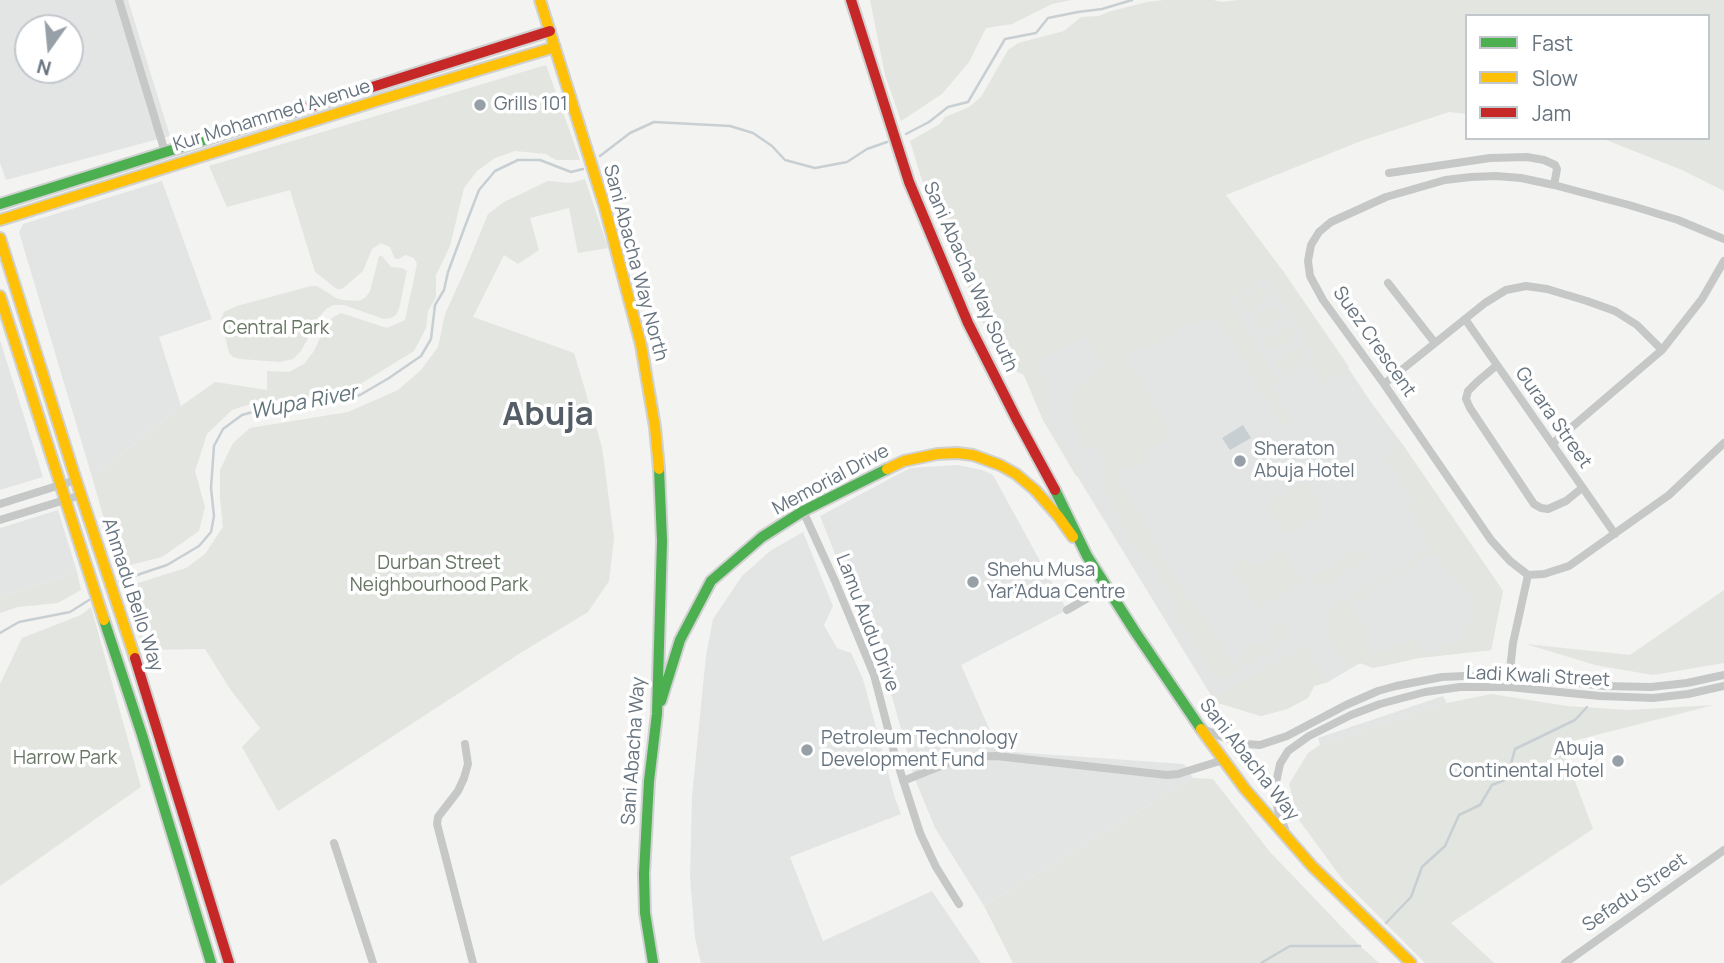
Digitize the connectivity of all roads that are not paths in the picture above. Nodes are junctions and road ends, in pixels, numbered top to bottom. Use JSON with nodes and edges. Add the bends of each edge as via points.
{"nodes":[{"id":1,"x":119,"y":0,"type":"edge"},
{"id":2,"x":540,"y":0,"type":"edge"},
{"id":3,"x":851,"y":0,"type":"edge"},
{"id":4,"x":550,"y":31,"type":"junction"},
{"id":5,"x":555,"y":47,"type":"junction"},
{"id":6,"x":165,"y":152,"type":"junction"},
{"id":7,"x":1389,"y":173,"type":"dead end"},
{"id":8,"x":1554,"y":185,"type":"junction"},
{"id":9,"x":0,"y":204,"type":"edge"},
{"id":10,"x":0,"y":220,"type":"edge"},
{"id":11,"x":0,"y":238,"type":"edge"},
{"id":12,"x":1724,"y":239,"type":"edge"},
{"id":13,"x":1724,"y":261,"type":"edge"},
{"id":14,"x":1388,"y":283,"type":"dead end"},
{"id":15,"x":0,"y":296,"type":"edge"},
{"id":16,"x":1465,"y":319,"type":"junction"},
{"id":17,"x":1435,"y":343,"type":"junction"},
{"id":18,"x":1662,"y":350,"type":"junction"},
{"id":19,"x":1497,"y":365,"type":"junction"},
{"id":20,"x":1384,"y":384,"type":"junction"},
{"id":21,"x":1724,"y":443,"type":"edge"},
{"id":22,"x":1552,"y":444,"type":"junction"},
{"id":23,"x":76,"y":480,"type":"junction"},
{"id":24,"x":60,"y":485,"type":"junction"},
{"id":25,"x":1582,"y":488,"type":"junction"},
{"id":26,"x":81,"y":495,"type":"junction"},
{"id":27,"x":65,"y":500,"type":"junction"},
{"id":28,"x":0,"y":504,"type":"edge"},
{"id":29,"x":803,"y":511,"type":"junction"},
{"id":30,"x":0,"y":520,"type":"edge"},
{"id":31,"x":1615,"y":534,"type":"junction"},
{"id":32,"x":662,"y":541,"type":"joint"},
{"id":33,"x":1087,"y":556,"type":"junction"},
{"id":34,"x":1528,"y":575,"type":"junction"},
{"id":35,"x":1107,"y":587,"type":"junction"},
{"id":36,"x":1067,"y":610,"type":"dead end"},
{"id":37,"x":1509,"y":674,"type":"junction"},
{"id":38,"x":1724,"y":675,"type":"edge"},
{"id":39,"x":1509,"y":687,"type":"junction"},
{"id":40,"x":1724,"y":687,"type":"edge"},
{"id":41,"x":657,"y":714,"type":"junction"},
{"id":42,"x":1199,"y":727,"type":"junction"},
{"id":43,"x":465,"y":744,"type":"dead end"},
{"id":44,"x":1223,"y":760,"type":"junction"},
{"id":45,"x":902,"y":781,"type":"junction"},
{"id":46,"x":1288,"y":839,"type":"junction"},
{"id":47,"x":334,"y":843,"type":"dead end"},
{"id":48,"x":1723,"y":852,"type":"edge"},
{"id":49,"x":959,"y":904,"type":"dead end"},
{"id":50,"x":211,"y":963,"type":"edge"},
{"id":51,"x":229,"y":963,"type":"edge"},
{"id":52,"x":373,"y":963,"type":"edge"},
{"id":53,"x":473,"y":963,"type":"edge"},
{"id":54,"x":653,"y":963,"type":"edge"},
{"id":55,"x":1411,"y":963,"type":"edge"},
{"id":56,"x":1565,"y":963,"type":"edge"}],
"edges":[{"from":1,"to":6,"type":"street"},
{"from":2,"to":4,"type":"main road","name":"Sani Abacha Way North"},
{"from":3,"to":33,"type":"main road","name":"Sani Abacha Way South","via":[[909,182],[968,323]]},
{"from":4,"to":5,"type":"main road","name":"Sani Abacha Way North"},
{"from":4,"to":6,"type":"main road","name":"Kur Mohammed Avenue"},
{"from":5,"to":10,"type":"main road","name":"Kur Mohammed Avenue"},
{"from":5,"to":32,"type":"main road","name":"Sani Abacha Way North","via":[[641,345],[659,461]]},
{"from":6,"to":9,"type":"main road","name":"Kur Mohammed Avenue"},
{"from":7,"to":8,"type":"street","via":[[1527,157],[1555,165]]},
{"from":8,"to":12,"type":"street","name":"Suez Crescent","via":[[1666,216]]},
{"from":8,"to":20,"type":"street","name":"Suez Crescent","via":[[1496,176],[1446,180],[1386,197],[1319,232],[1311,245],[1310,276]]},
{"from":11,"to":23,"type":"main road","name":"Ahmadu Bello Way"},
{"from":13,"to":18,"type":"street","via":[[1702,299]]},
{"from":14,"to":17,"type":"street"},
{"from":15,"to":24,"type":"main road","name":"Ahmadu Bello Way"},
{"from":16,"to":17,"type":"street"},
{"from":16,"to":18,"type":"street","via":[[1506,290],[1536,287],[1615,311]]},
{"from":16,"to":19,"type":"street","name":"Gurara Street"},
{"from":17,"to":20,"type":"street"},
{"from":18,"to":22,"type":"street"},
{"from":19,"to":22,"type":"street","name":"Gurara Street"},
{"from":19,"to":25,"type":"street","via":[[1468,391],[1466,399],[1534,504],[1548,509]]},
{"from":20,"to":34,"type":"street","name":"Suez Crescent","via":[[1491,540]]},
{"from":21,"to":31,"type":"street","via":[[1669,495]]},
{"from":22,"to":25,"type":"street","name":"Gurara Street"},
{"from":23,"to":24,"type":"street"},
{"from":23,"to":26,"type":"main road","name":"Ahmadu Bello Way"},
{"from":24,"to":27,"type":"main road","name":"Ahmadu Bello Way"},
{"from":24,"to":28,"type":"street"},
{"from":25,"to":31,"type":"street","name":"Gurara Street"},
{"from":26,"to":27,"type":"street"},
{"from":26,"to":51,"type":"main road","name":"Ahmadu Bello Way"},
{"from":27,"to":30,"type":"street"},
{"from":27,"to":50,"type":"main road","name":"Ahmadu Bello Way"},
{"from":29,"to":33,"type":"main road","name":"Memorial Drive","via":[[904,461],[957,453],[985,459],[1016,474],[1058,516]]},
{"from":29,"to":41,"type":"main road","name":"Memorial Drive","via":[[762,537],[711,581],[680,640]]},
{"from":29,"to":45,"type":"street","name":"Lamu Audu Drive","via":[[874,675]]},
{"from":31,"to":34,"type":"street","via":[[1569,566]]},
{"from":32,"to":41,"type":"main road","name":"Sani Abacha Way"},
{"from":33,"to":35,"type":"main road","name":"Sani Abacha Way"},
{"from":34,"to":37,"type":"street"},
{"from":35,"to":36,"type":"street"},
{"from":35,"to":42,"type":"main road","name":"Sani Abacha Way"},
{"from":37,"to":38,"type":"street","name":"Ladi Kwali Street","via":[[1651,687]]},
{"from":37,"to":39,"type":"street"},
{"from":37,"to":42,"type":"street","name":"Ladi Kwali Street","via":[[1442,677],[1396,685],[1260,745]]},
{"from":39,"to":40,"type":"street","name":"Ladi Kwali Street","via":[[1653,698]]},
{"from":39,"to":46,"type":"street","name":"Ladi Kwali Street","via":[[1460,687],[1397,698],[1351,715],[1294,746],[1280,764],[1274,792]]},
{"from":41,"to":54,"type":"main road","name":"Sani Abacha Way","via":[[643,874]]},
{"from":42,"to":44,"type":"main road","name":"Sani Abacha Way"},
{"from":43,"to":53,"type":"street","via":[[468,764],[464,778],[437,824]]},
{"from":44,"to":45,"type":"street","via":[[1167,775],[971,757]]},
{"from":44,"to":46,"type":"main road","name":"Sani Abacha Way"},
{"from":45,"to":49,"type":"street","name":"Lamu Audu Drive","via":[[920,833]]},
{"from":46,"to":55,"type":"main road","name":"Sani Abacha Way"},
{"from":47,"to":52,"type":"street"},
{"from":48,"to":56,"type":"street","name":"Sefadu Street"}]}
